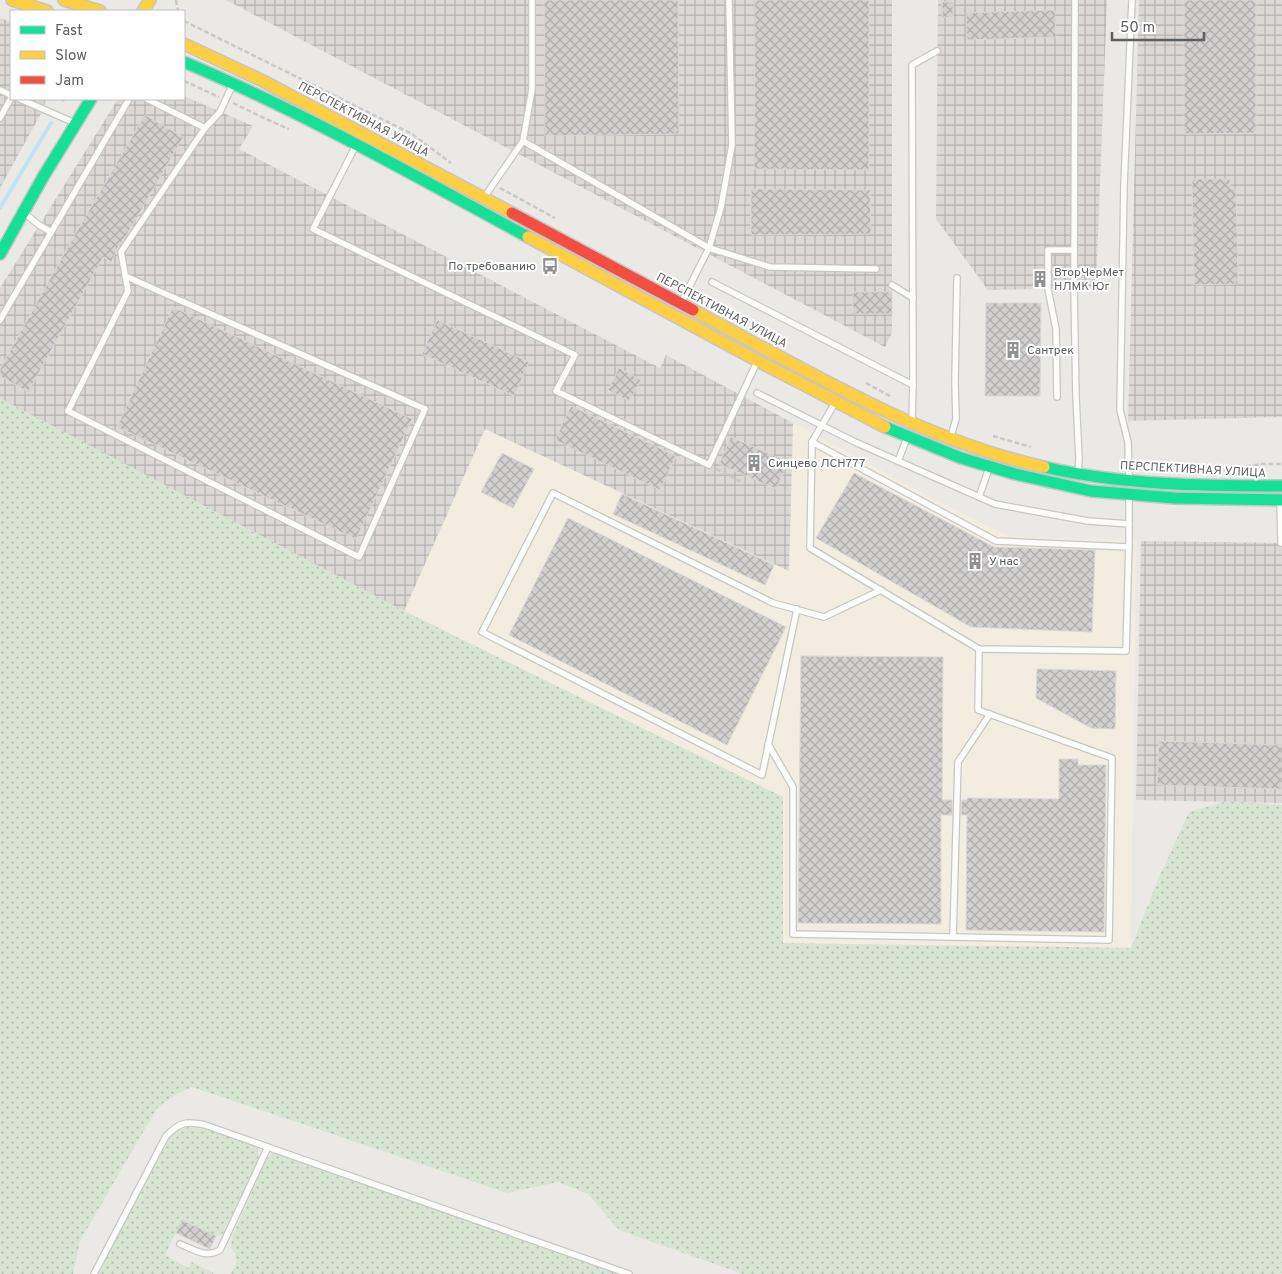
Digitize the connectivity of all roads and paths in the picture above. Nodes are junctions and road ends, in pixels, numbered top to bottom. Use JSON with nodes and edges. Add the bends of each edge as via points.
{"nodes":[{"id":1,"x":12,"y":0,"type":"edge"},
{"id":2,"x":64,"y":0,"type":"edge"},
{"id":3,"x":532,"y":0,"type":"edge"},
{"id":4,"x":730,"y":0,"type":"edge"},
{"id":5,"x":1074,"y":0,"type":"edge"},
{"id":6,"x":1132,"y":0,"type":"edge"},
{"id":7,"x":44,"y":10,"type":"edge"},
{"id":8,"x":97,"y":10,"type":"edge"},
{"id":9,"x":185,"y":44,"type":"edge"},
{"id":10,"x":937,"y":51,"type":"dead end"},
{"id":11,"x":185,"y":62,"type":"edge"},
{"id":12,"x":234,"y":83,"type":"junction"},
{"id":13,"x":10,"y":98,"type":"edge"},
{"id":14,"x":22,"y":100,"type":"edge"},
{"id":15,"x":90,"y":100,"type":"edge"},
{"id":16,"x":128,"y":100,"type":"edge"},
{"id":17,"x":149,"y":100,"type":"edge"},
{"id":18,"x":0,"y":118,"type":"edge"},
{"id":19,"x":76,"y":124,"type":"junction"},
{"id":20,"x":205,"y":128,"type":"junction"},
{"id":21,"x":523,"y":141,"type":"junction"},
{"id":22,"x":356,"y":144,"type":"junction"},
{"id":23,"x":484,"y":198,"type":"junction"},
{"id":24,"x":24,"y":213,"type":"junction"},
{"id":25,"x":51,"y":232,"type":"junction"},
{"id":26,"x":709,"y":248,"type":"junction"},
{"id":27,"x":1074,"y":250,"type":"junction"},
{"id":28,"x":0,"y":254,"type":"edge"},
{"id":29,"x":876,"y":270,"type":"dead end"},
{"id":30,"x":126,"y":276,"type":"junction"},
{"id":31,"x":957,"y":278,"type":"dead end"},
{"id":32,"x":712,"y":282,"type":"dead end"},
{"id":33,"x":892,"y":285,"type":"dead end"},
{"id":34,"x":913,"y":298,"type":"junction"},
{"id":35,"x":681,"y":304,"type":"junction"},
{"id":36,"x":674,"y":316,"type":"junction"},
{"id":37,"x":0,"y":320,"type":"edge"},
{"id":38,"x":764,"y":348,"type":"junction"},
{"id":39,"x":758,"y":361,"type":"junction"},
{"id":40,"x":913,"y":385,"type":"junction"},
{"id":41,"x":842,"y":389,"type":"junction"},
{"id":42,"x":757,"y":393,"type":"dead end"},
{"id":43,"x":1056,"y":396,"type":"dead end"},
{"id":44,"x":836,"y":402,"type":"junction"},
{"id":45,"x":912,"y":423,"type":"junction"},
{"id":46,"x":821,"y":426,"type":"junction"},
{"id":47,"x":907,"y":436,"type":"junction"},
{"id":48,"x":950,"y":438,"type":"junction"},
{"id":49,"x":812,"y":442,"type":"junction"},
{"id":50,"x":946,"y":452,"type":"junction"},
{"id":51,"x":898,"y":461,"type":"junction"},
{"id":52,"x":709,"y":465,"type":"junction"},
{"id":53,"x":989,"y":466,"type":"junction"},
{"id":54,"x":1078,"y":474,"type":"junction"},
{"id":55,"x":1129,"y":481,"type":"junction"},
{"id":56,"x":742,"y":482,"type":"dead end"},
{"id":57,"x":1281,"y":486,"type":"edge"},
{"id":58,"x":1077,"y":488,"type":"junction"},
{"id":59,"x":1129,"y":495,"type":"junction"},
{"id":60,"x":979,"y":497,"type":"junction"},
{"id":61,"x":1281,"y":500,"type":"edge"},
{"id":62,"x":1129,"y":524,"type":"junction"},
{"id":63,"x":1281,"y":544,"type":"edge"},
{"id":64,"x":1129,"y":547,"type":"junction"},
{"id":65,"x":882,"y":590,"type":"junction"},
{"id":66,"x":797,"y":609,"type":"junction"},
{"id":67,"x":980,"y":649,"type":"junction"},
{"id":68,"x":990,"y":714,"type":"junction"},
{"id":69,"x":768,"y":744,"type":"junction"},
{"id":70,"x":953,"y":937,"type":"junction"},
{"id":71,"x":268,"y":1147,"type":"junction"},
{"id":72,"x":180,"y":1244,"type":"dead end"},
{"id":73,"x":94,"y":1274,"type":"edge"},
{"id":74,"x":629,"y":1274,"type":"edge"}],
"edges":[{"from":1,"to":7,"type":"main road"},
{"from":2,"to":8,"type":"main road"},
{"from":3,"to":21,"type":"lane","via":[[532,89]]},
{"from":4,"to":26,"type":"lane","via":[[732,145],[721,208]]},
{"from":5,"to":27,"type":"lane"},
{"from":6,"to":55,"type":"lane","via":[[1124,185],[1120,410],[1128,442]]},
{"from":9,"to":23,"type":"main road","name":"ПЕРСПЕКТИВНАЯ УЛИЦА","via":[[263,81]]},
{"from":10,"to":34,"type":"lane","via":[[912,66]]},
{"from":11,"to":12,"type":"main road"},
{"from":12,"to":20,"type":"lane","via":[[220,112]]},
{"from":12,"to":22,"type":"main road"},
{"from":13,"to":18,"type":"lane"},
{"from":14,"to":19,"type":"lane"},
{"from":15,"to":19,"type":"main road"},
{"from":16,"to":25,"type":"lane"},
{"from":17,"to":20,"type":"lane"},
{"from":19,"to":24,"type":"main road"},
{"from":20,"to":30,"type":"lane","via":[[121,252]]},
{"from":21,"to":23,"type":"lane"},
{"from":21,"to":26,"type":"lane"},
{"from":22,"to":36,"type":"main road"},
{"from":22,"to":52,"type":"lane","via":[[313,230],[575,355],[556,391]]},
{"from":23,"to":35,"type":"main road","name":"ПЕРСПЕКТИВНАЯ УЛИЦА"},
{"from":24,"to":25,"type":"lane"},
{"from":24,"to":28,"type":"main road"},
{"from":25,"to":37,"type":"lane"},
{"from":26,"to":29,"type":"lane","via":[[770,267]]},
{"from":26,"to":35,"type":"lane"},
{"from":27,"to":43,"type":"lane","via":[[1048,250],[1048,289],[1056,329]]},
{"from":27,"to":54,"type":"lane"},
{"from":30,"to":30,"type":"lane","via":[[128,291],[68,411],[358,557],[425,409]]},
{"from":31,"to":48,"type":"lane","via":[[956,419]]},
{"from":32,"to":40,"type":"lane"},
{"from":33,"to":34,"type":"lane"},
{"from":34,"to":40,"type":"lane"},
{"from":35,"to":36,"type":"lane"},
{"from":35,"to":38,"type":"main road","name":"ПЕРСПЕКТИВНАЯ УЛИЦА"},
{"from":36,"to":39,"type":"main road"},
{"from":38,"to":39,"type":"lane"},
{"from":38,"to":41,"type":"main road","name":"ПЕРСПЕКТИВНАЯ УЛИЦА"},
{"from":39,"to":44,"type":"main road"},
{"from":39,"to":52,"type":"lane"},
{"from":40,"to":45,"type":"lane"},
{"from":41,"to":44,"type":"lane"},
{"from":41,"to":45,"type":"main road","name":"ПЕРСПЕКТИВНАЯ УЛИЦА"},
{"from":42,"to":46,"type":"lane"},
{"from":44,"to":46,"type":"lane"},
{"from":44,"to":47,"type":"main road"},
{"from":45,"to":47,"type":"lane"},
{"from":45,"to":48,"type":"main road","name":"ПЕРСПЕКТИВНАЯ УЛИЦА"},
{"from":46,"to":49,"type":"lane"},
{"from":46,"to":51,"type":"lane"},
{"from":47,"to":50,"type":"main road"},
{"from":47,"to":51,"type":"lane"},
{"from":48,"to":50,"type":"lane"},
{"from":48,"to":54,"type":"main road","name":"ПЕРСПЕКТИВНАЯ УЛИЦА","via":[[1018,461]]},
{"from":49,"to":64,"type":"lane","via":[[996,541]]},
{"from":49,"to":65,"type":"lane","via":[[810,548]]},
{"from":50,"to":53,"type":"main road"},
{"from":51,"to":60,"type":"lane"},
{"from":52,"to":56,"type":"path"},
{"from":53,"to":58,"type":"main road"},
{"from":53,"to":60,"type":"lane"},
{"from":54,"to":55,"type":"main road","name":"ПЕРСПЕКТИВНАЯ УЛИЦА"},
{"from":54,"to":58,"type":"lane"},
{"from":55,"to":57,"type":"main road","name":"ПЕРСПЕКТИВНАЯ УЛИЦА"},
{"from":55,"to":59,"type":"lane"},
{"from":57,"to":61,"type":"lane"},
{"from":58,"to":59,"type":"main road"},
{"from":59,"to":61,"type":"main road"},
{"from":59,"to":62,"type":"lane"},
{"from":60,"to":62,"type":"lane","via":[[995,504],[1088,521]]},
{"from":61,"to":63,"type":"lane"},
{"from":62,"to":64,"type":"lane"},
{"from":64,"to":67,"type":"lane","via":[[1126,651]]},
{"from":65,"to":66,"type":"lane","via":[[824,616]]},
{"from":65,"to":67,"type":"lane"},
{"from":66,"to":69,"type":"lane"},
{"from":66,"to":69,"type":"lane","via":[[773,603],[553,493],[482,632],[762,775]]},
{"from":67,"to":68,"type":"lane","via":[[978,710]]},
{"from":68,"to":70,"type":"lane","via":[[958,762]]},
{"from":68,"to":70,"type":"lane","via":[[1112,758],[1109,940]]},
{"from":69,"to":70,"type":"lane","via":[[793,787],[793,934]]},
{"from":71,"to":72,"type":"lane","via":[[220,1250],[206,1255]]},
{"from":71,"to":73,"type":"lane","via":[[205,1125],[179,1124],[166,1136]]},
{"from":71,"to":74,"type":"lane"}]}
